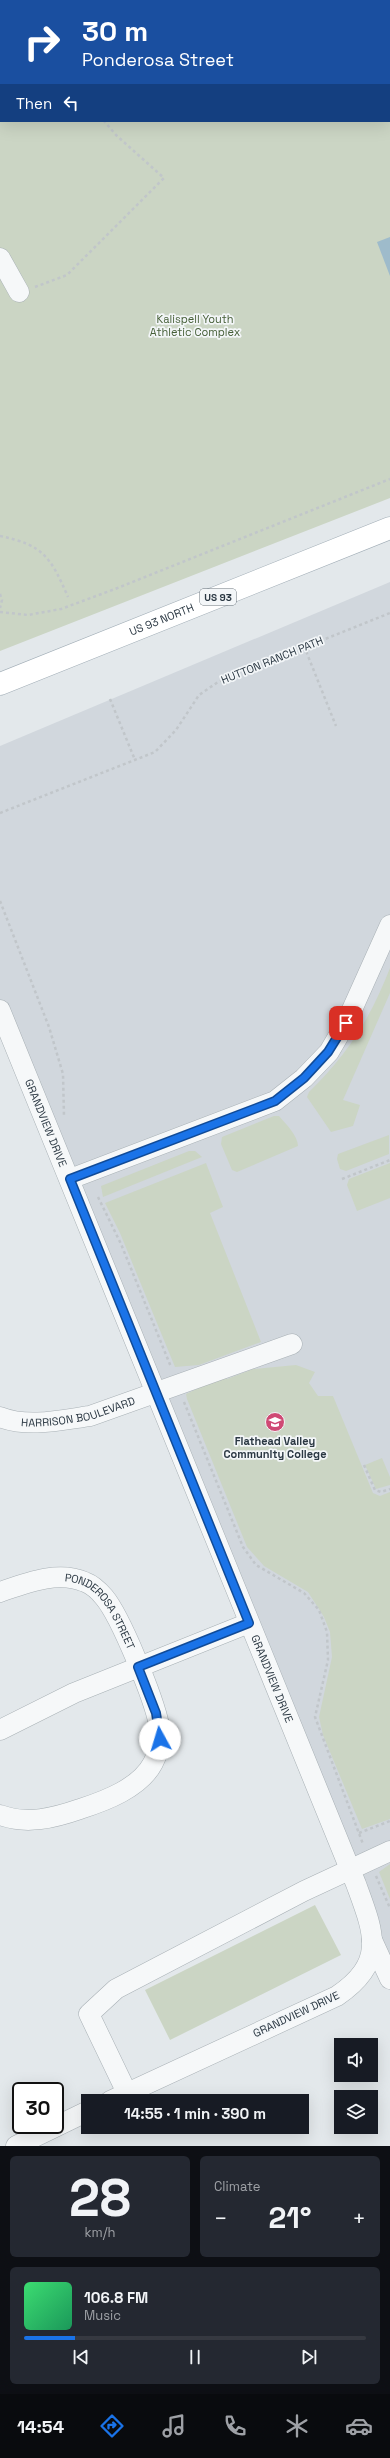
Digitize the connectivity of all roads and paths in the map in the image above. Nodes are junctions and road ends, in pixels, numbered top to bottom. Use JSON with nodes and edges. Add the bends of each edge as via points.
{"nodes":[{"id":1,"x":105,"y":122,"type":"edge"},
{"id":2,"x":0,"y":258,"type":"edge"},
{"id":3,"x":19,"y":292,"type":"joint"},
{"id":4,"x":390,"y":479,"type":"edge"},
{"id":5,"x":390,"y":528,"type":"edge"},
{"id":6,"x":0,"y":536,"type":"edge"},
{"id":7,"x":0,"y":594,"type":"edge"},
{"id":8,"x":68,"y":597,"type":"dead end"},
{"id":9,"x":0,"y":608,"type":"edge"},
{"id":10,"x":0,"y":612,"type":"edge"},
{"id":11,"x":390,"y":613,"type":"edge"},
{"id":12,"x":304,"y":646,"type":"junction"},
{"id":13,"x":0,"y":684,"type":"edge"},
{"id":14,"x":110,"y":699,"type":"dead end"},
{"id":15,"x":336,"y":726,"type":"dead end"},
{"id":16,"x":135,"y":760,"type":"junction"},
{"id":17,"x":0,"y":813,"type":"edge"},
{"id":18,"x":0,"y":901,"type":"edge"},
{"id":19,"x":390,"y":925,"type":"edge"},
{"id":20,"x":0,"y":1010,"type":"edge"},
{"id":21,"x":64,"y":1119,"type":"dead end"},
{"id":22,"x":390,"y":1160,"type":"edge"},
{"id":23,"x":77,"y":1177,"type":"junction"},
{"id":24,"x":342,"y":1179,"type":"dead end"},
{"id":25,"x":292,"y":1344,"type":"dead end"},
{"id":26,"x":177,"y":1386,"type":"junction"},
{"id":27,"x":156,"y":1393,"type":"junction"},
{"id":28,"x":0,"y":1417,"type":"edge"},
{"id":29,"x":364,"y":1465,"type":"dead end"},
{"id":30,"x":390,"y":1489,"type":"edge"},
{"id":31,"x":0,"y":1592,"type":"edge"},
{"id":32,"x":249,"y":1623,"type":"junction"},
{"id":33,"x":138,"y":1667,"type":"junction"},
{"id":34,"x":0,"y":1730,"type":"edge"},
{"id":35,"x":0,"y":1815,"type":"edge"},
{"id":36,"x":390,"y":1821,"type":"edge"},
{"id":37,"x":359,"y":1834,"type":"junction"},
{"id":38,"x":390,"y":1851,"type":"edge"},
{"id":39,"x":369,"y":1861,"type":"junction"},
{"id":40,"x":350,"y":1869,"type":"junction"},
{"id":41,"x":390,"y":1908,"type":"edge"},
{"id":42,"x":372,"y":1940,"type":"junction"},
{"id":43,"x":390,"y":1979,"type":"edge"},
{"id":44,"x":117,"y":2094,"type":"edge"},
{"id":45,"x":125,"y":2094,"type":"edge"},
{"id":46,"x":81,"y":2114,"type":"edge"},
{"id":47,"x":16,"y":2146,"type":"edge"}],
"edges":[{"from":1,"to":3,"type":"path","via":[[164,178],[67,275]]},
{"from":2,"to":3,"type":"street"},
{"from":4,"to":10,"type":"path","via":[[61,609],[28,615]]},
{"from":5,"to":13,"type":"main road","name":"US 93 NORTH","number":"US 93"},
{"from":6,"to":8,"type":"path","via":[[38,549],[54,565]]},
{"from":7,"to":9,"type":"path"},
{"from":11,"to":12,"type":"path","name":"HUTTON RANCH PATH"},
{"from":12,"to":15,"type":"path"},
{"from":12,"to":16,"type":"path","name":"HUTTON RANCH PATH","via":[[218,682],[199,695],[176,730],[155,752]]},
{"from":14,"to":16,"type":"path"},
{"from":16,"to":17,"type":"path","name":"HUTTON RANCH PATH"},
{"from":18,"to":21,"type":"path","via":[[49,1027],[61,1068]]},
{"from":19,"to":23,"type":"street","via":[[346,1023],[328,1052],[304,1078],[275,1101]]},
{"from":20,"to":23,"type":"street","name":"GRANDVIEW DRIVE"},
{"from":22,"to":24,"type":"path"},
{"from":23,"to":26,"type":"path","via":[[100,1202],[121,1244]]},
{"from":23,"to":27,"type":"street","name":"GRANDVIEW DRIVE"},
{"from":25,"to":26,"type":"street","name":"HARRISON BOULEVARD"},
{"from":26,"to":27,"type":"street","name":"HARRISON BOULEVARD"},
{"from":26,"to":37,"type":"path","via":[[243,1547],[256,1565],[304,1593],[322,1617],[327,1632],[328,1660],[315,1717]]},
{"from":27,"to":28,"type":"street","name":"HARRISON BOULEVARD","via":[[90,1416],[24,1423]]},
{"from":27,"to":32,"type":"street","name":"GRANDVIEW DRIVE"},
{"from":29,"to":30,"type":"path","via":[[375,1490],[381,1492]]},
{"from":31,"to":33,"type":"street","name":"PONDEROSA STREET","via":[[57,1577],[84,1581],[96,1588],[105,1598]]},
{"from":32,"to":33,"type":"street","name":"PONDEROSA STREET"},
{"from":32,"to":40,"type":"street","name":"GRANDVIEW DRIVE"},
{"from":33,"to":34,"type":"street","name":"PONDEROSA STREET","via":[[74,1693]]},
{"from":33,"to":35,"type":"street","name":"PONDEROSA STREET","via":[[159,1726],[158,1752],[146,1773],[127,1789],[61,1815],[33,1820]]},
{"from":36,"to":37,"type":"path"},
{"from":37,"to":39,"type":"path"},
{"from":38,"to":39,"type":"street"},
{"from":39,"to":40,"type":"street"},
{"from":39,"to":41,"type":"path"},
{"from":40,"to":42,"type":"street","name":"GRANDVIEW DRIVE","via":[[370,1922]]},
{"from":40,"to":44,"type":"street","via":[[116,1989],[89,2014]]},
{"from":42,"to":43,"type":"street"},
{"from":42,"to":45,"type":"street","name":"GRANDVIEW DRIVE","via":[[371,1957],[364,1973],[352,1986],[337,1996]]},
{"from":46,"to":47,"type":"street"}]}
